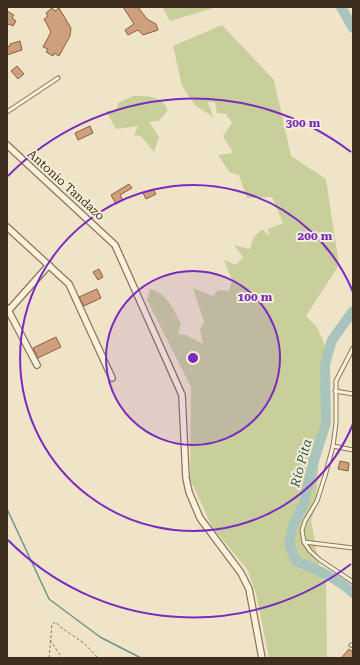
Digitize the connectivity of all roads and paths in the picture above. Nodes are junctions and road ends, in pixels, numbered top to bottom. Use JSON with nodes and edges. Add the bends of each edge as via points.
{"nodes":[{"id":1,"x":58,"y":78,"type":"dead end"},
{"id":2,"x":7,"y":112,"type":"edge"},
{"id":3,"x":7,"y":145,"type":"edge"},
{"id":4,"x":7,"y":227,"type":"edge"},
{"id":5,"x":49,"y":265,"type":"junction"},
{"id":6,"x":8,"y":309,"type":"edge"},
{"id":7,"x":353,"y":348,"type":"edge"},
{"id":8,"x":37,"y":365,"type":"dead end"},
{"id":9,"x":112,"y":378,"type":"dead end"},
{"id":10,"x":335,"y":391,"type":"junction"},
{"id":11,"x":353,"y":394,"type":"edge"},
{"id":12,"x":333,"y":446,"type":"junction"},
{"id":13,"x":353,"y":450,"type":"edge"},
{"id":14,"x":304,"y":542,"type":"junction"},
{"id":15,"x":353,"y":548,"type":"edge"},
{"id":16,"x":353,"y":582,"type":"edge"},
{"id":17,"x":50,"y":639,"type":"junction"},
{"id":18,"x":49,"y":658,"type":"edge"},
{"id":19,"x":62,"y":658,"type":"edge"},
{"id":20,"x":98,"y":658,"type":"edge"},
{"id":21,"x":262,"y":658,"type":"edge"}],
"edges":[{"from":1,"to":2,"type":"lane"},
{"from":3,"to":21,"type":"street","name":"Antonio Tandazo","via":[[111,240],[118,252],[182,395],[189,492],[200,518],[241,573],[249,589]]},
{"from":4,"to":5,"type":"street"},
{"from":5,"to":6,"type":"street"},
{"from":5,"to":9,"type":"street","via":[[69,284]]},
{"from":6,"to":8,"type":"street"},
{"from":7,"to":10,"type":"lane","via":[[336,381]]},
{"from":10,"to":11,"type":"lane"},
{"from":10,"to":12,"type":"lane","via":[[336,423]]},
{"from":12,"to":13,"type":"lane"},
{"from":12,"to":14,"type":"lane","via":[[317,501],[302,530]]},
{"from":14,"to":15,"type":"lane"},
{"from":14,"to":16,"type":"lane","via":[[320,560]]},
{"from":17,"to":18,"type":"path"},
{"from":17,"to":19,"type":"path"},
{"from":17,"to":20,"type":"path","via":[[52,624],[56,622],[85,644]]}]}
